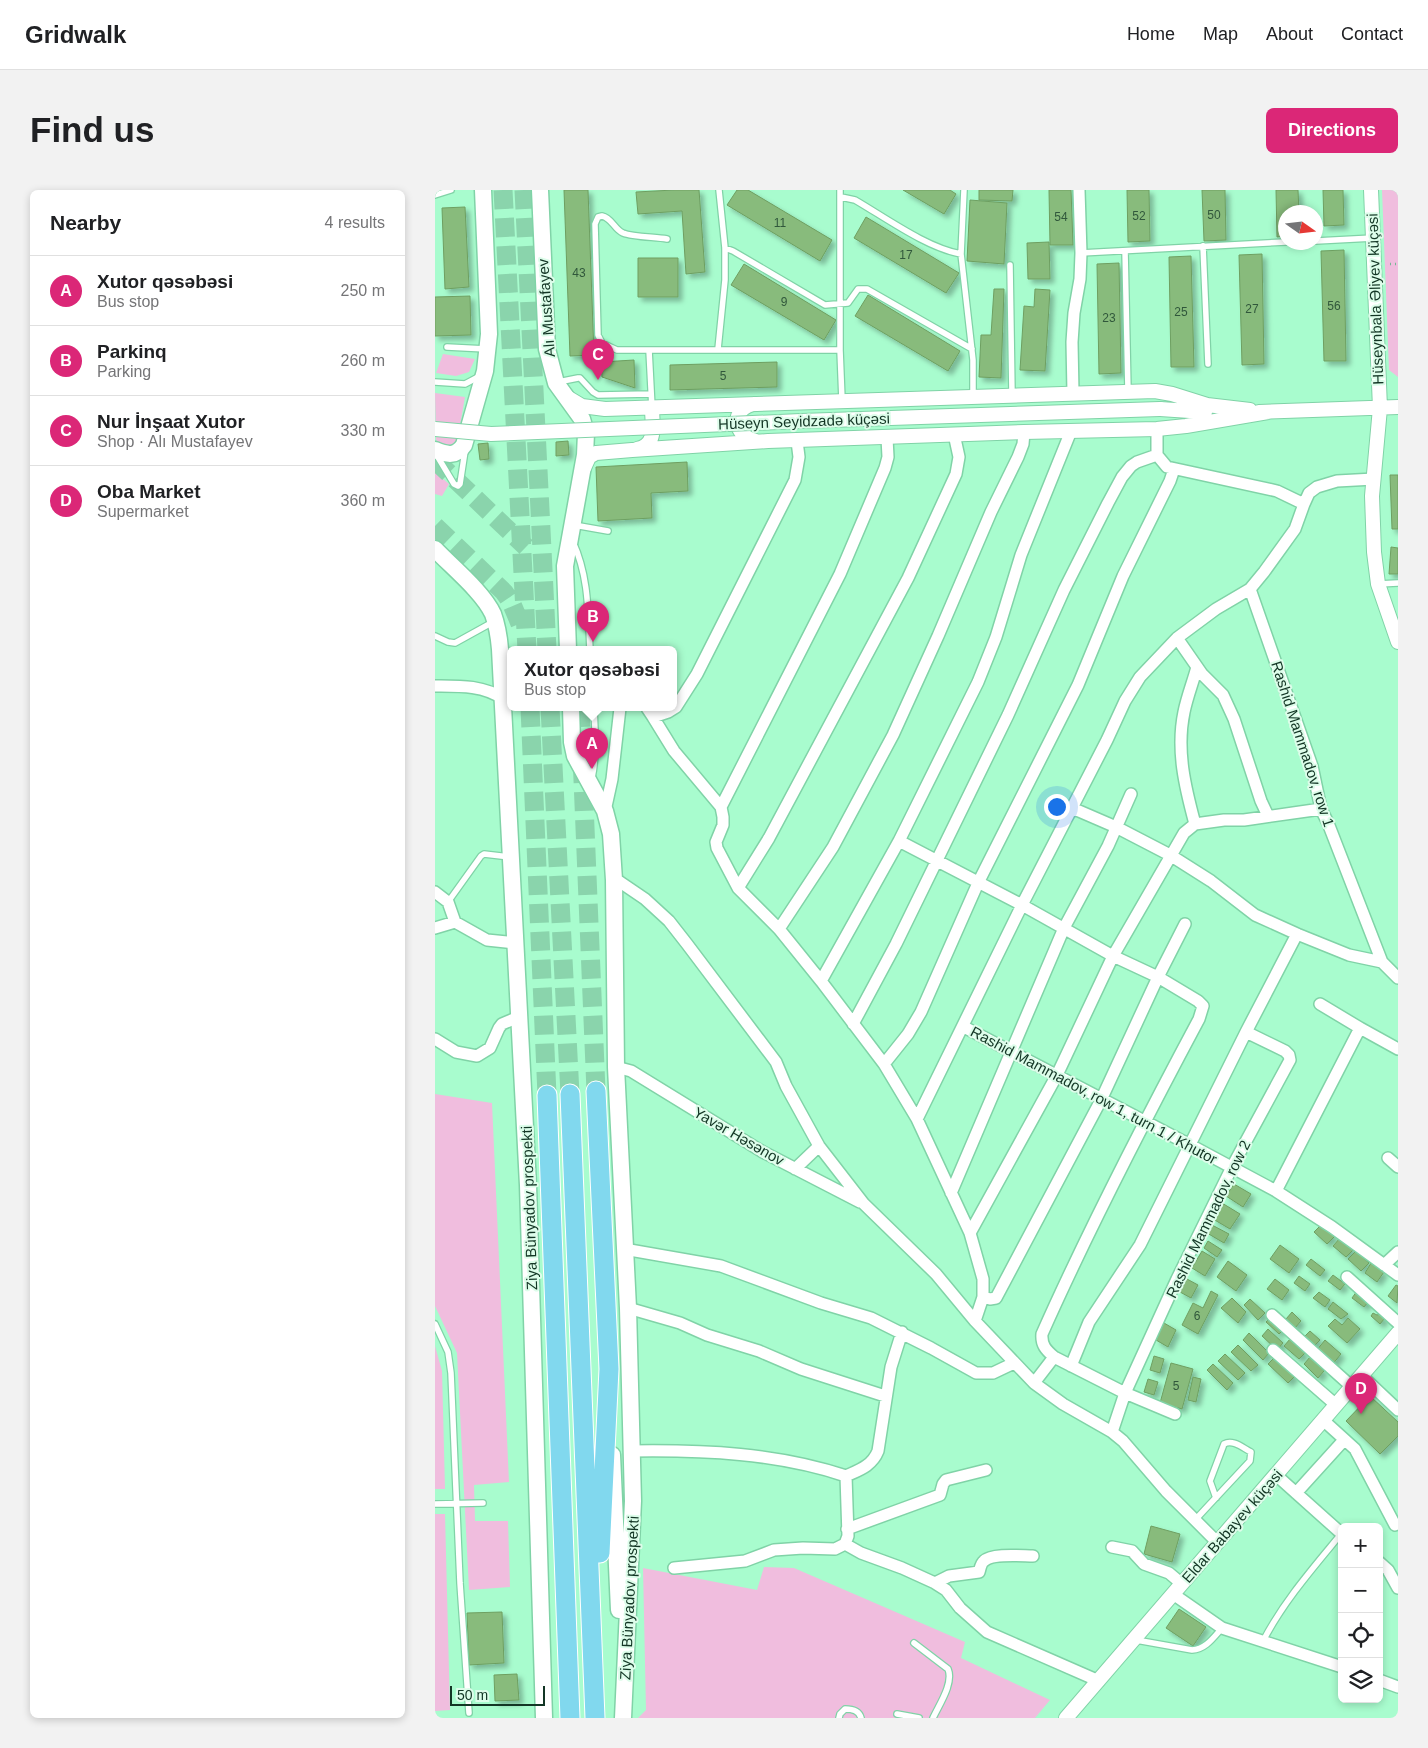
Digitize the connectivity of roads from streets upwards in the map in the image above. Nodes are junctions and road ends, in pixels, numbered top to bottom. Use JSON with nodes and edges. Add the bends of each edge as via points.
{"nodes":[{"id":1,"x":483,"y":190,"type":"edge"},
{"id":2,"x":540,"y":190,"type":"edge"},
{"id":3,"x":1079,"y":190,"type":"edge"},
{"id":4,"x":1371,"y":190,"type":"edge"},
{"id":5,"x":560,"y":389,"type":"junction"},
{"id":6,"x":1073,"y":393,"type":"junction"},
{"id":7,"x":652,"y":401,"type":"junction"},
{"id":8,"x":765,"y":403,"type":"junction"},
{"id":9,"x":1398,"y":407,"type":"edge"},
{"id":10,"x":1380,"y":408,"type":"junction"},
{"id":11,"x":1268,"y":412,"type":"junction"},
{"id":12,"x":435,"y":429,"type":"edge"},
{"id":13,"x":1157,"y":429,"type":"junction"},
{"id":14,"x":1071,"y":431,"type":"junction"},
{"id":15,"x":1024,"y":432,"type":"junction"},
{"id":16,"x":954,"y":434,"type":"junction"},
{"id":17,"x":887,"y":438,"type":"junction"},
{"id":18,"x":797,"y":441,"type":"junction"},
{"id":19,"x":768,"y":442,"type":"junction"},
{"id":20,"x":632,"y":450,"type":"junction"},
{"id":21,"x":435,"y":451,"type":"edge"},
{"id":22,"x":1157,"y":456,"type":"junction"},
{"id":23,"x":1174,"y":469,"type":"junction"},
{"id":24,"x":1374,"y":479,"type":"junction"},
{"id":25,"x":578,"y":486,"type":"junction"},
{"id":26,"x":1304,"y":504,"type":"junction"},
{"id":27,"x":435,"y":549,"type":"edge"},
{"id":28,"x":1250,"y":589,"type":"junction"},
{"id":29,"x":1177,"y":638,"type":"junction"},
{"id":30,"x":1398,"y":642,"type":"edge"},
{"id":31,"x":568,"y":646,"type":"edge"},
{"id":32,"x":1197,"y":667,"type":"junction"},
{"id":33,"x":435,"y":686,"type":"edge"},
{"id":34,"x":503,"y":699,"type":"junction"},
{"id":35,"x":677,"y":705,"type":"edge"},
{"id":36,"x":571,"y":711,"type":"edge"},
{"id":37,"x":620,"y":711,"type":"edge"},
{"id":38,"x":670,"y":711,"type":"edge"},
{"id":39,"x":650,"y":712,"type":"edge"},
{"id":40,"x":1131,"y":794,"type":"dead end"},
{"id":41,"x":721,"y":807,"type":"junction"},
{"id":42,"x":1072,"y":808,"type":"junction"},
{"id":43,"x":1321,"y":809,"type":"junction"},
{"id":44,"x":605,"y":812,"type":"junction"},
{"id":45,"x":1268,"y":816,"type":"junction"},
{"id":46,"x":1195,"y":824,"type":"junction"},
{"id":47,"x":1116,"y":827,"type":"junction"},
{"id":48,"x":899,"y":841,"type":"junction"},
{"id":49,"x":1170,"y":855,"type":"junction"},
{"id":50,"x":936,"y":860,"type":"junction"},
{"id":51,"x":614,"y":880,"type":"junction"},
{"id":52,"x":979,"y":884,"type":"junction"},
{"id":53,"x":738,"y":888,"type":"junction"},
{"id":54,"x":435,"y":892,"type":"edge"},
{"id":55,"x":1023,"y":905,"type":"junction"},
{"id":56,"x":455,"y":922,"type":"junction"},
{"id":57,"x":1185,"y":924,"type":"dead end"},
{"id":58,"x":435,"y":928,"type":"edge"},
{"id":59,"x":1064,"y":928,"type":"junction"},
{"id":60,"x":779,"y":929,"type":"junction"},
{"id":61,"x":1297,"y":934,"type":"junction"},
{"id":62,"x":517,"y":943,"type":"junction"},
{"id":63,"x":1113,"y":956,"type":"junction"},
{"id":64,"x":1382,"y":962,"type":"junction"},
{"id":65,"x":1158,"y":976,"type":"junction"},
{"id":66,"x":1398,"y":978,"type":"edge"},
{"id":67,"x":821,"y":981,"type":"junction"},
{"id":68,"x":1320,"y":1004,"type":"dead end"},
{"id":69,"x":521,"y":1016,"type":"junction"},
{"id":70,"x":853,"y":1024,"type":"junction"},
{"id":71,"x":964,"y":1027,"type":"junction"},
{"id":72,"x":1360,"y":1028,"type":"junction"},
{"id":73,"x":1246,"y":1032,"type":"junction"},
{"id":74,"x":435,"y":1039,"type":"edge"},
{"id":75,"x":1398,"y":1049,"type":"edge"},
{"id":76,"x":1012,"y":1051,"type":"junction"},
{"id":77,"x":884,"y":1064,"type":"junction"},
{"id":78,"x":616,"y":1067,"type":"junction"},
{"id":79,"x":1057,"y":1075,"type":"junction"},
{"id":80,"x":596,"y":1091,"type":"tunnel mouth"},
{"id":81,"x":570,"y":1094,"type":"tunnel mouth"},
{"id":82,"x":547,"y":1096,"type":"tunnel mouth"},
{"id":83,"x":1101,"y":1100,"type":"junction"},
{"id":84,"x":917,"y":1119,"type":"junction"},
{"id":85,"x":1144,"y":1121,"type":"junction"},
{"id":86,"x":1190,"y":1145,"type":"junction"},
{"id":87,"x":819,"y":1146,"type":"junction"},
{"id":88,"x":1388,"y":1158,"type":"dead end"},
{"id":89,"x":1232,"y":1167,"type":"junction"},
{"id":90,"x":1398,"y":1167,"type":"edge"},
{"id":91,"x":795,"y":1169,"type":"junction"},
{"id":92,"x":1276,"y":1191,"type":"junction"},
{"id":93,"x":951,"y":1193,"type":"junction"},
{"id":94,"x":864,"y":1204,"type":"junction"},
{"id":95,"x":970,"y":1233,"type":"junction"},
{"id":96,"x":624,"y":1249,"type":"junction"},
{"id":97,"x":1398,"y":1252,"type":"edge"},
{"id":98,"x":1384,"y":1266,"type":"junction"},
{"id":99,"x":1398,"y":1275,"type":"edge"},
{"id":100,"x":1347,"y":1277,"type":"dead end"},
{"id":101,"x":983,"y":1297,"type":"junction"},
{"id":102,"x":628,"y":1308,"type":"junction"},
{"id":103,"x":1272,"y":1314,"type":"dead end"},
{"id":104,"x":975,"y":1322,"type":"junction"},
{"id":105,"x":1398,"y":1324,"type":"edge"},
{"id":106,"x":902,"y":1332,"type":"junction"},
{"id":107,"x":1398,"y":1333,"type":"edge"},
{"id":108,"x":1273,"y":1350,"type":"dead end"},
{"id":109,"x":1054,"y":1357,"type":"junction"},
{"id":110,"x":1014,"y":1363,"type":"junction"},
{"id":111,"x":1071,"y":1366,"type":"junction"},
{"id":112,"x":609,"y":1369,"type":"junction"},
{"id":113,"x":1361,"y":1375,"type":"junction"},
{"id":114,"x":1034,"y":1383,"type":"junction"},
{"id":115,"x":1351,"y":1386,"type":"junction"},
{"id":116,"x":1125,"y":1393,"type":"junction"},
{"id":117,"x":885,"y":1396,"type":"junction"},
{"id":118,"x":1336,"y":1405,"type":"junction"},
{"id":119,"x":1398,"y":1410,"type":"edge"},
{"id":120,"x":1175,"y":1414,"type":"dead end"},
{"id":121,"x":1323,"y":1420,"type":"junction"},
{"id":122,"x":1112,"y":1432,"type":"junction"},
{"id":123,"x":1344,"y":1440,"type":"junction"},
{"id":124,"x":632,"y":1451,"type":"junction"},
{"id":125,"x":986,"y":1470,"type":"dead end"},
{"id":126,"x":1276,"y":1475,"type":"junction"},
{"id":127,"x":846,"y":1476,"type":"junction"},
{"id":128,"x":1296,"y":1493,"type":"junction"},
{"id":129,"x":1395,"y":1525,"type":"dead end"},
{"id":130,"x":847,"y":1529,"type":"junction"},
{"id":131,"x":1338,"y":1531,"type":"edge"},
{"id":132,"x":1217,"y":1542,"type":"junction"},
{"id":133,"x":845,"y":1544,"type":"junction"},
{"id":134,"x":1113,"y":1546,"type":"dead end"},
{"id":135,"x":1033,"y":1556,"type":"dead end"},
{"id":136,"x":1383,"y":1565,"type":"edge"},
{"id":137,"x":675,"y":1568,"type":"dead end"},
{"id":138,"x":935,"y":1583,"type":"junction"},
{"id":139,"x":1182,"y":1584,"type":"junction"},
{"id":140,"x":1398,"y":1588,"type":"edge"},
{"id":141,"x":1173,"y":1594,"type":"junction"},
{"id":142,"x":1338,"y":1666,"type":"edge"},
{"id":143,"x":569,"y":1673,"type":"junction"},
{"id":144,"x":594,"y":1674,"type":"junction"},
{"id":145,"x":1099,"y":1681,"type":"junction"},
{"id":146,"x":1383,"y":1681,"type":"edge"},
{"id":147,"x":1398,"y":1687,"type":"edge"},
{"id":148,"x":623,"y":1717,"type":"edge"},
{"id":149,"x":544,"y":1718,"type":"edge"},
{"id":150,"x":565,"y":1718,"type":"edge"},
{"id":151,"x":570,"y":1718,"type":"edge"},
{"id":152,"x":595,"y":1718,"type":"edge"},
{"id":153,"x":1066,"y":1718,"type":"edge"}],
"edges":[{"from":1,"to":21,"type":"main road","via":[[489,334],[485,371],[467,439],[460,451],[447,455]]},
{"from":2,"to":5,"type":"main road","name":"Alı Mustafayev","via":[[546,338],[550,364]]},
{"from":3,"to":6,"type":"street","via":[[1081,253],[1072,342]]},
{"from":4,"to":10,"type":"street","name":"Hüseynbala Əliyev küçəsi"},
{"from":5,"to":7,"type":"street","via":[[575,403],[589,408]]},
{"from":5,"to":25,"type":"main road","name":"Alı Mustafayev","via":[[582,419],[586,433]]},
{"from":6,"to":8,"type":"street"},
{"from":6,"to":11,"type":"street","via":[[1163,392],[1207,406]]},
{"from":7,"to":8,"type":"street"},
{"from":7,"to":20,"type":"street","via":[[651,440],[647,446]]},
{"from":8,"to":19,"type":"street","via":[[742,409],[738,422],[745,438]]},
{"from":9,"to":10,"type":"street"},
{"from":10,"to":11,"type":"street"},
{"from":10,"to":24,"type":"street"},
{"from":11,"to":12,"type":"street","name":"Hüseyn Seyidzadə küçəsi","bridge":true,"via":[[1167,409],[491,434]]},
{"from":11,"to":13,"type":"street"},
{"from":13,"to":14,"type":"street"},
{"from":13,"to":22,"type":"street"},
{"from":14,"to":15,"type":"street"},
{"from":14,"to":48,"type":"street","via":[[1021,555],[996,637],[978,682]]},
{"from":15,"to":16,"type":"street"},
{"from":15,"to":60,"type":"street","via":[[1018,457],[893,735],[833,847]]},
{"from":16,"to":17,"type":"street"},
{"from":16,"to":53,"type":"street","via":[[959,457],[956,474],[912,570],[769,838]]},
{"from":17,"to":18,"type":"street"},
{"from":17,"to":41,"type":"street","via":[[885,468],[840,574]]},
{"from":18,"to":19,"type":"street"},
{"from":18,"to":35,"type":"street","via":[[799,457],[795,480],[705,660]]},
{"from":19,"to":20,"type":"street"},
{"from":20,"to":25,"type":"street","via":[[592,455],[584,466]]},
{"from":22,"to":23,"type":"street","via":[[1167,467]]},
{"from":22,"to":50,"type":"street","via":[[1137,462],[1122,477],[1064,590],[1008,715]]},
{"from":23,"to":26,"type":"street","via":[[1277,491]]},
{"from":23,"to":52,"type":"street","via":[[1123,576],[1078,685]]},
{"from":24,"to":26,"type":"street","via":[[1326,483],[1309,494]]},
{"from":24,"to":30,"type":"street","via":[[1373,552],[1378,584]]},
{"from":25,"to":31,"type":"main road","name":"Alı Mustafayev","via":[[565,566]]},
{"from":26,"to":28,"type":"street","via":[[1295,529]]},
{"from":27,"to":34,"type":"main road","name":"Ziya Bünyadov prospekti","via":[[489,607],[500,649]]},
{"from":28,"to":29,"type":"street"},
{"from":28,"to":43,"type":"street","name":"Rashid Mammadov, row 1","via":[[1312,766]]},
{"from":29,"to":32,"type":"street"},
{"from":29,"to":42,"type":"street","via":[[1140,677],[1125,701]]},
{"from":32,"to":45,"type":"street","via":[[1223,695]]},
{"from":32,"to":46,"type":"street","via":[[1183,713],[1180,752]]},
{"from":33,"to":34,"type":"street","via":[[484,690]]},
{"from":34,"to":62,"type":"main road","name":"Ziya Bünyadov prospekti"},
{"from":36,"to":44,"type":"main road","name":"Ziya Bünyadov prospekti","via":[[575,756]]},
{"from":37,"to":44,"type":"street"},
{"from":38,"to":39,"type":"street"},
{"from":39,"to":41,"type":"street","via":[[674,751]]},
{"from":40,"to":47,"type":"street"},
{"from":41,"to":53,"type":"street","via":[[723,826],[716,842],[717,848]]},
{"from":42,"to":47,"type":"street"},
{"from":42,"to":55,"type":"street"},
{"from":43,"to":45,"type":"street"},
{"from":43,"to":64,"type":"street","name":"Rashid Mammadov, row 1"},
{"from":44,"to":51,"type":"main road","name":"Ziya Bünyadov prospekti","via":[[611,834]]},
{"from":45,"to":46,"type":"street"},
{"from":46,"to":49,"type":"street","via":[[1184,833]]},
{"from":47,"to":49,"type":"street"},
{"from":47,"to":59,"type":"street"},
{"from":48,"to":50,"type":"street"},
{"from":48,"to":67,"type":"street"},
{"from":49,"to":61,"type":"street","via":[[1255,915]]},
{"from":49,"to":63,"type":"street"},
{"from":50,"to":52,"type":"street"},
{"from":50,"to":70,"type":"street"},
{"from":51,"to":78,"type":"main road","name":"Ziya Bünyadov prospekti"},
{"from":51,"to":87,"type":"street","via":[[669,921],[687,944],[776,1062]]},
{"from":52,"to":55,"type":"street"},
{"from":52,"to":77,"type":"street","via":[[921,1012]]},
{"from":53,"to":60,"type":"street"},
{"from":54,"to":56,"type":"street","via":[[448,902]]},
{"from":55,"to":59,"type":"street"},
{"from":55,"to":71,"type":"street"},
{"from":56,"to":58,"type":"street"},
{"from":56,"to":62,"type":"street","via":[[487,940]]},
{"from":57,"to":65,"type":"street"},
{"from":59,"to":63,"type":"street"},
{"from":59,"to":76,"type":"street"},
{"from":60,"to":67,"type":"street"},
{"from":61,"to":64,"type":"street","via":[[1349,955]]},
{"from":61,"to":73,"type":"street"},
{"from":62,"to":69,"type":"main road","name":"Ziya Bünyadov prospekti"},
{"from":63,"to":65,"type":"street"},
{"from":63,"to":79,"type":"street"},
{"from":64,"to":66,"type":"street","name":"Rashid Mammadov, row 1"},
{"from":65,"to":83,"type":"street"},
{"from":65,"to":85,"type":"street","via":[[1198,1001],[1203,1010]]},
{"from":67,"to":70,"type":"street"},
{"from":68,"to":72,"type":"street"},
{"from":69,"to":74,"type":"street","via":[[502,1024],[490,1048],[477,1056],[456,1052]]},
{"from":69,"to":149,"type":"main road","name":"Ziya Bünyadov prospekti"},
{"from":70,"to":77,"type":"street"},
{"from":71,"to":76,"type":"street","name":"Rashid Mammadov, row 1, turn 1 / Khutor"},
{"from":71,"to":84,"type":"street"},
{"from":72,"to":75,"type":"street"},
{"from":72,"to":92,"type":"street"},
{"from":73,"to":86,"type":"street"},
{"from":73,"to":89,"type":"street","name":"Rashid Mammadov, row 2","via":[[1285,1051],[1290,1060]]},
{"from":76,"to":79,"type":"street","name":"Rashid Mammadov, row 1, turn 1 / Khutor"},
{"from":76,"to":93,"type":"street"},
{"from":77,"to":84,"type":"street"},
{"from":78,"to":91,"type":"street","name":"Yavər Həsənov","via":[[631,1071]]},
{"from":78,"to":96,"type":"main road","name":"Ziya Bünyadov prospekti"},
{"from":79,"to":83,"type":"street","name":"Rashid Mammadov, row 1, turn 1 / Khutor"},
{"from":79,"to":95,"type":"street"},
{"from":80,"to":112,"type":"main road","name":"Ziya Bünyadov prospekti"},
{"from":81,"to":144,"type":"main road","name":"Ziya Bünyadov prospekti"},
{"from":82,"to":143,"type":"main road","name":"Ziya Bünyadov prospekti"},
{"from":83,"to":85,"type":"street","name":"Rashid Mammadov, row 1, turn 1 / Khutor"},
{"from":83,"to":101,"type":"street","via":[[996,1298]]},
{"from":84,"to":93,"type":"street"},
{"from":85,"to":86,"type":"street","name":"Rashid Mammadov, row 1, turn 1 / Khutor"},
{"from":85,"to":109,"type":"street","via":[[1079,1250],[1042,1334],[1041,1341]]},
{"from":86,"to":89,"type":"street","name":"Rashid Mammadov, row 1, turn 1 / Khutor"},
{"from":86,"to":111,"type":"street","via":[[1140,1245],[1089,1322]]},
{"from":87,"to":91,"type":"street"},
{"from":87,"to":94,"type":"street"},
{"from":88,"to":90,"type":"street"},
{"from":89,"to":92,"type":"street","name":"Rashid Mammadov, row 1, turn 1 / Khutor"},
{"from":89,"to":116,"type":"street","name":"Rashid Mammadov, row 2"},
{"from":91,"to":94,"type":"street","name":"Yavər Həsənov"},
{"from":92,"to":98,"type":"street","name":"Rashid Mammadov, row 1, turn 1 / Khutor"},
{"from":93,"to":95,"type":"street"},
{"from":94,"to":104,"type":"street","via":[[936,1274]]},
{"from":95,"to":101,"type":"street","via":[[983,1279]]},
{"from":96,"to":102,"type":"main road","name":"Ziya Bünyadov prospekti"},
{"from":96,"to":106,"type":"street","via":[[721,1266],[871,1318]]},
{"from":97,"to":98,"type":"street"},
{"from":98,"to":99,"type":"street","name":"Rashid Mammadov, row 1, turn 1 / Khutor"},
{"from":100,"to":105,"type":"street"},
{"from":101,"to":104,"type":"street"},
{"from":102,"to":117,"type":"street","via":[[680,1323],[801,1369]]},
{"from":102,"to":124,"type":"main road","name":"Ziya Bünyadov prospekti"},
{"from":103,"to":115,"type":"street"},
{"from":104,"to":110,"type":"street"},
{"from":106,"to":110,"type":"street","via":[[976,1373],[993,1373]]},
{"from":106,"to":117,"type":"street"},
{"from":107,"to":113,"type":"street","name":"Eldar Babayev küçəsi"},
{"from":108,"to":118,"type":"street"},
{"from":109,"to":111,"type":"street"},
{"from":109,"to":114,"type":"street"},
{"from":110,"to":114,"type":"street"},
{"from":111,"to":116,"type":"street"},
{"from":112,"to":144,"type":"main road","name":"Ziya Bünyadov prospekti"},
{"from":112,"to":148,"type":"main road"},
{"from":113,"to":115,"type":"street","name":"Eldar Babayev küçəsi"},
{"from":113,"to":119,"type":"street"},
{"from":114,"to":122,"type":"street"},
{"from":115,"to":118,"type":"street","name":"Eldar Babayev küçəsi"},
{"from":116,"to":120,"type":"street"},
{"from":116,"to":122,"type":"street","name":"Rashid Mammadov, row 2"},
{"from":117,"to":127,"type":"street","via":[[875,1459]]},
{"from":118,"to":121,"type":"street","name":"Eldar Babayev küçəsi"},
{"from":121,"to":123,"type":"street"},
{"from":121,"to":126,"type":"street","name":"Eldar Babayev küçəsi"},
{"from":122,"to":132,"type":"street"},
{"from":123,"to":128,"type":"street"},
{"from":123,"to":129,"type":"street","via":[[1355,1449]]},
{"from":124,"to":127,"type":"street","via":[[764,1457]]},
{"from":124,"to":148,"type":"main road","name":"Ziya Bünyadov prospekti","via":[[633,1501]]},
{"from":125,"to":130,"type":"street","via":[[946,1480],[940,1496]]},
{"from":126,"to":128,"type":"street"},
{"from":126,"to":132,"type":"street","name":"Eldar Babayev küçəsi"},
{"from":127,"to":130,"type":"street"},
{"from":128,"to":131,"type":"street"},
{"from":130,"to":133,"type":"street"},
{"from":132,"to":139,"type":"street","name":"Eldar Babayev küçəsi"},
{"from":133,"to":137,"type":"street","via":[[835,1549],[774,1550],[745,1561]]},
{"from":133,"to":138,"type":"street","via":[[861,1554]]},
{"from":134,"to":139,"type":"street","via":[[1132,1551],[1145,1564],[1169,1573]]},
{"from":135,"to":138,"type":"street","via":[[1006,1555],[985,1560],[979,1572],[949,1576]]},
{"from":136,"to":140,"type":"street"},
{"from":138,"to":145,"type":"street","via":[[987,1632]]},
{"from":139,"to":141,"type":"street","name":"Eldar Babayev küçəsi"},
{"from":141,"to":142,"type":"street","via":[[1222,1628]]},
{"from":141,"to":145,"type":"street","name":"Eldar Babayev küçəsi"},
{"from":143,"to":150,"type":"main road"},
{"from":143,"to":151,"type":"main road","name":"Ziya Bünyadov prospekti"},
{"from":144,"to":152,"type":"main road","name":"Ziya Bünyadov prospekti"},
{"from":145,"to":153,"type":"street","name":"Eldar Babayev küçəsi"},
{"from":146,"to":147,"type":"street"}]}
